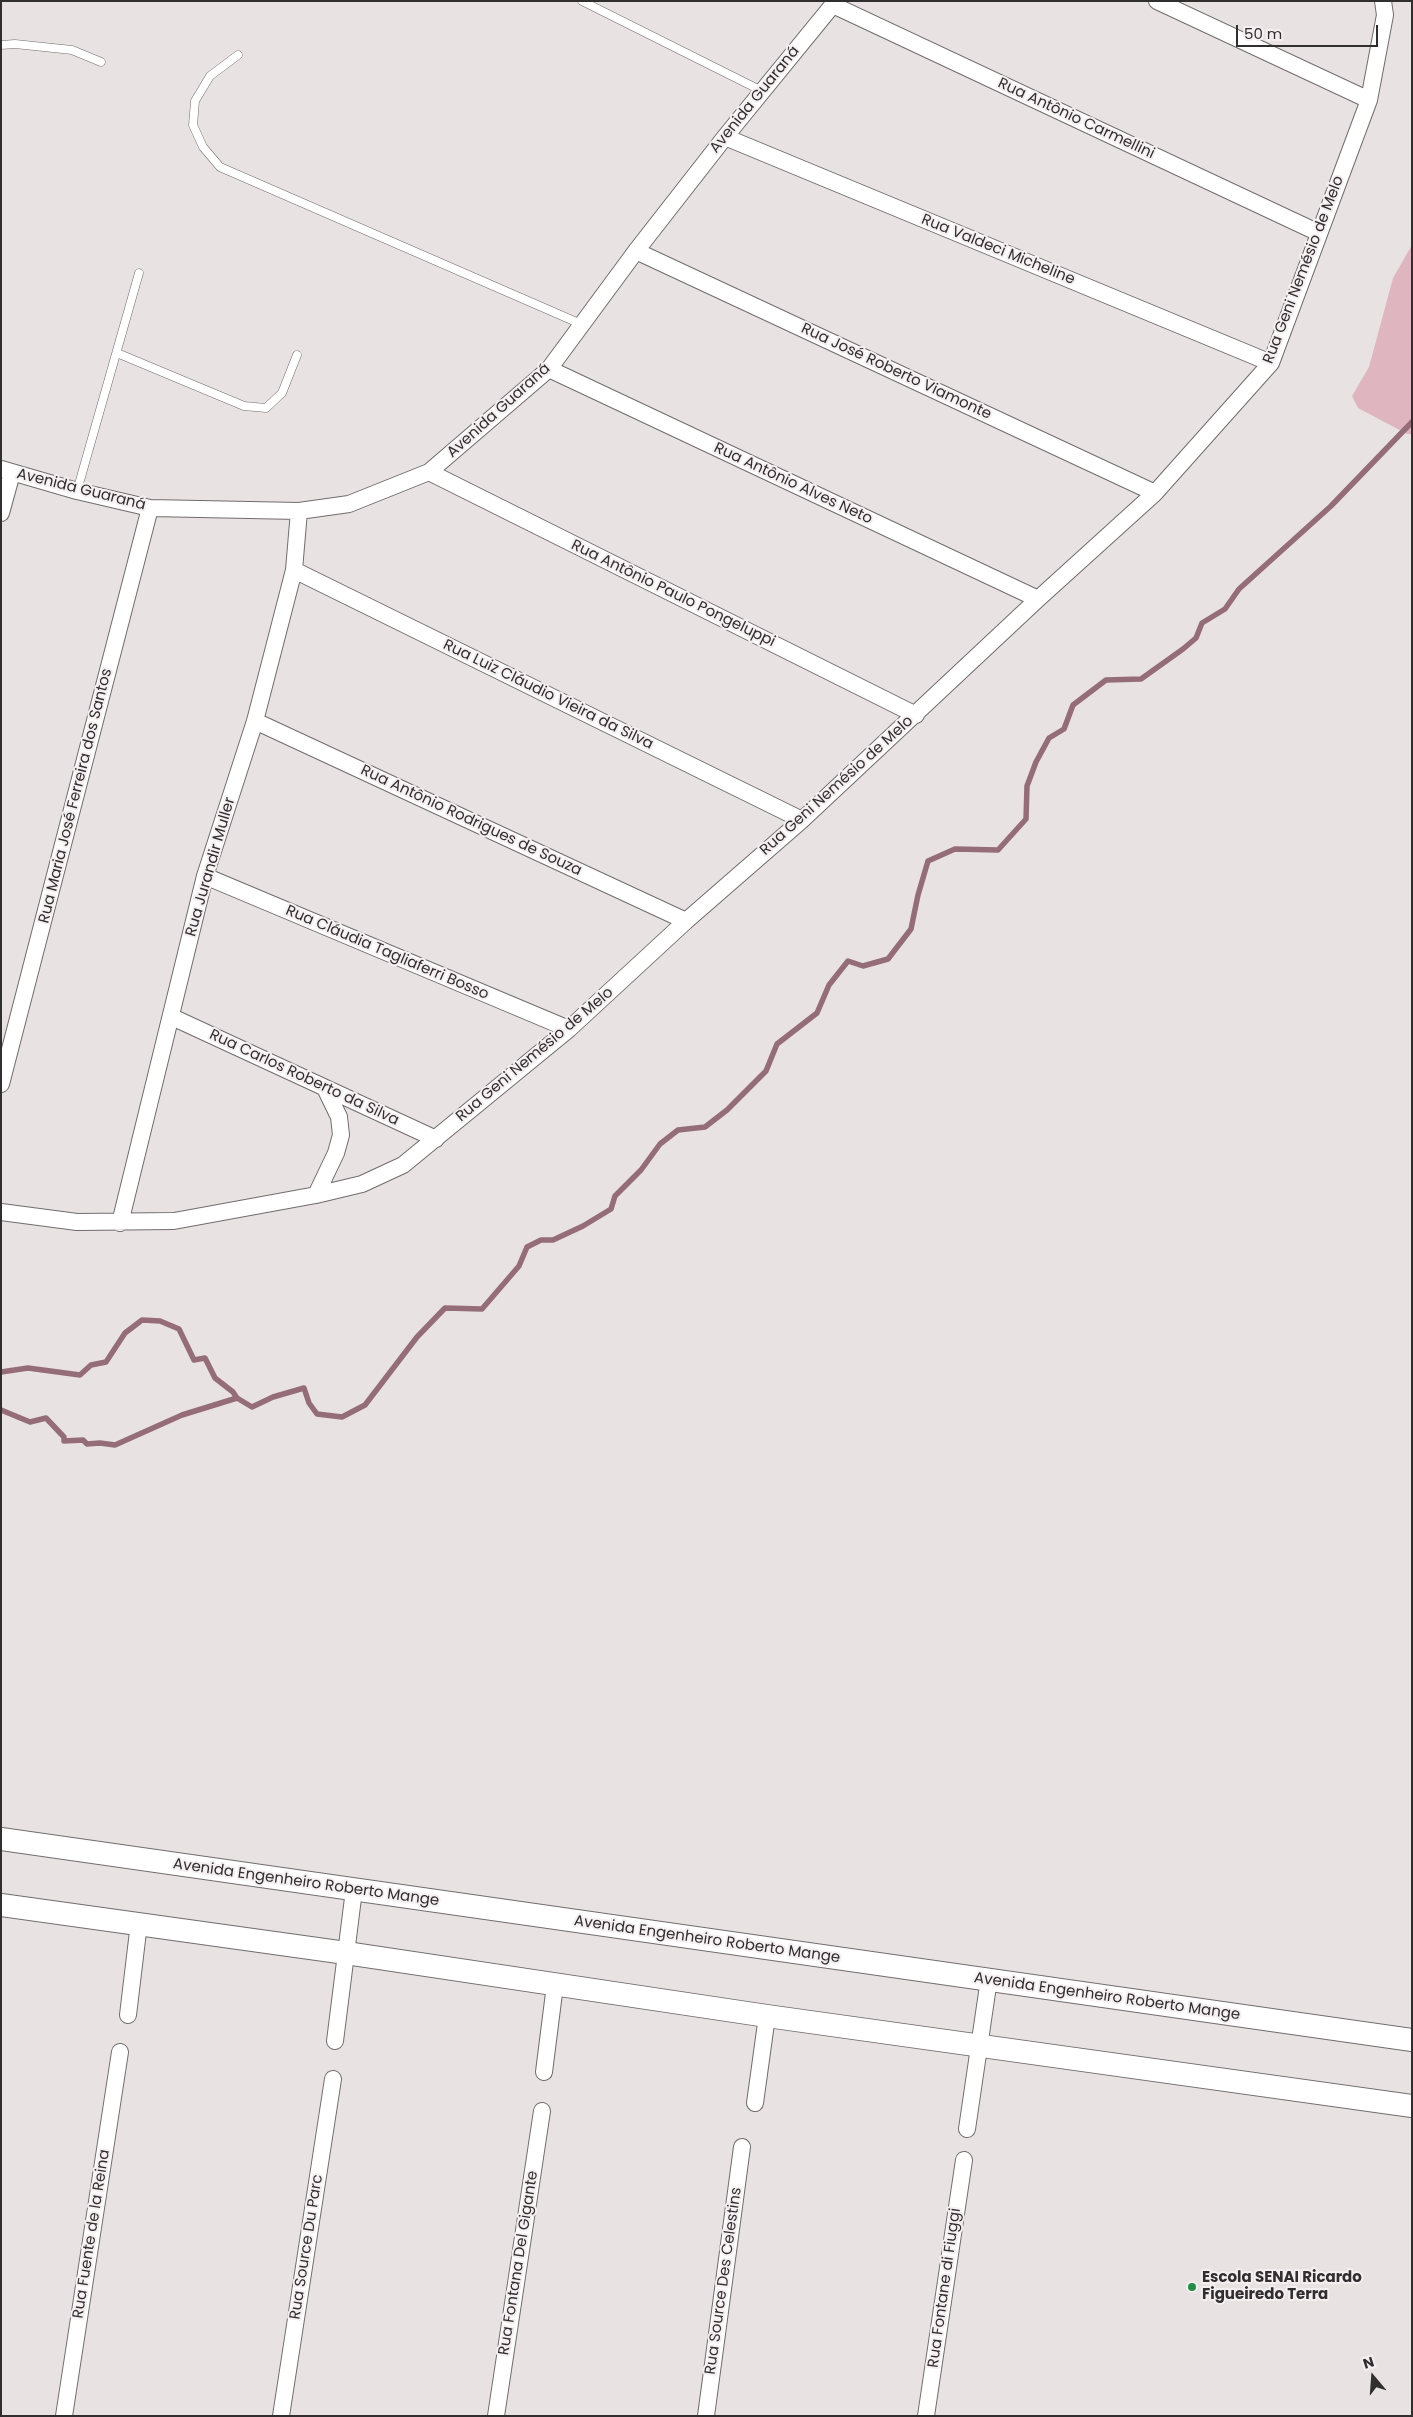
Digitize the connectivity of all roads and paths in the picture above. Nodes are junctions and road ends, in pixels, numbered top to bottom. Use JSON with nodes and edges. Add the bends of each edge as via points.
{"nodes":[{"id":1,"x":582,"y":1,"type":"edge"},
{"id":2,"x":1157,"y":1,"type":"edge"},
{"id":3,"x":1383,"y":1,"type":"edge"},
{"id":4,"x":832,"y":2,"type":"edge"},
{"id":5,"x":1,"y":45,"type":"edge"},
{"id":6,"x":238,"y":55,"type":"dead end"},
{"id":7,"x":101,"y":62,"type":"dead end"},
{"id":8,"x":762,"y":91,"type":"junction"},
{"id":9,"x":1370,"y":100,"type":"junction"},
{"id":10,"x":725,"y":137,"type":"junction"},
{"id":11,"x":1319,"y":233,"type":"junction"},
{"id":12,"x":636,"y":250,"type":"junction"},
{"id":13,"x":139,"y":273,"type":"dead end"},
{"id":14,"x":581,"y":324,"type":"junction"},
{"id":15,"x":117,"y":353,"type":"junction"},
{"id":16,"x":297,"y":355,"type":"dead end"},
{"id":17,"x":1271,"y":363,"type":"junction"},
{"id":18,"x":549,"y":369,"type":"junction"},
{"id":19,"x":7,"y":471,"type":"edge"},
{"id":20,"x":429,"y":472,"type":"junction"},
{"id":21,"x":77,"y":491,"type":"junction"},
{"id":22,"x":1155,"y":493,"type":"junction"},
{"id":23,"x":150,"y":508,"type":"junction"},
{"id":24,"x":299,"y":512,"type":"junction"},
{"id":25,"x":1,"y":513,"type":"edge"},
{"id":26,"x":294,"y":570,"type":"junction"},
{"id":27,"x":1038,"y":599,"type":"junction"},
{"id":28,"x":916,"y":715,"type":"junction"},
{"id":29,"x":256,"y":721,"type":"junction"},
{"id":30,"x":802,"y":820,"type":"junction"},
{"id":31,"x":205,"y":876,"type":"junction"},
{"id":32,"x":686,"y":921,"type":"junction"},
{"id":33,"x":172,"y":1017,"type":"junction"},
{"id":34,"x":569,"y":1030,"type":"junction"},
{"id":35,"x":1,"y":1084,"type":"edge"},
{"id":36,"x":325,"y":1088,"type":"junction"},
{"id":37,"x":436,"y":1139,"type":"junction"},
{"id":38,"x":316,"y":1195,"type":"junction"},
{"id":39,"x":1,"y":1212,"type":"edge"},
{"id":40,"x":120,"y":1223,"type":"junction"},
{"id":41,"x":1,"y":1839,"type":"edge"},
{"id":42,"x":354,"y":1890,"type":"junction"},
{"id":43,"x":1,"y":1905,"type":"edge"},
{"id":44,"x":139,"y":1923,"type":"junction"},
{"id":45,"x":346,"y":1952,"type":"junction"},
{"id":46,"x":988,"y":1979,"type":"junction"},
{"id":47,"x":556,"y":1985,"type":"junction"},
{"id":48,"x":128,"y":2015,"type":"dead end"},
{"id":49,"x":768,"y":2016,"type":"junction"},
{"id":50,"x":1412,"y":2040,"type":"edge"},
{"id":51,"x":335,"y":2041,"type":"dead end"},
{"id":52,"x":979,"y":2046,"type":"junction"},
{"id":53,"x":120,"y":2052,"type":"dead end"},
{"id":54,"x":544,"y":2072,"type":"dead end"},
{"id":55,"x":333,"y":2079,"type":"dead end"},
{"id":56,"x":755,"y":2103,"type":"dead end"},
{"id":57,"x":1412,"y":2106,"type":"edge"},
{"id":58,"x":542,"y":2110,"type":"dead end"},
{"id":59,"x":967,"y":2129,"type":"dead end"},
{"id":60,"x":742,"y":2147,"type":"dead end"},
{"id":61,"x":964,"y":2160,"type":"dead end"},
{"id":62,"x":64,"y":2416,"type":"edge"},
{"id":63,"x":282,"y":2416,"type":"edge"},
{"id":64,"x":496,"y":2416,"type":"edge"},
{"id":65,"x":706,"y":2416,"type":"edge"},
{"id":66,"x":926,"y":2416,"type":"edge"}],
"edges":[{"from":1,"to":8,"type":"lane"},
{"from":2,"to":9,"type":"street"},
{"from":3,"to":9,"type":"street","name":"Rua Geni Nemésio de Melo","via":[[1385,15]]},
{"from":4,"to":8,"type":"street","name":"Avenida Guaraná"},
{"from":4,"to":11,"type":"street","name":"Rua Antônio Carmellini"},
{"from":5,"to":7,"type":"lane","via":[[72,50]]},
{"from":6,"to":14,"type":"lane","via":[[210,76],[195,101],[193,125],[203,148],[220,167]]},
{"from":8,"to":10,"type":"street","name":"Avenida Guaraná"},
{"from":9,"to":11,"type":"street","name":"Rua Geni Nemésio de Melo"},
{"from":10,"to":12,"type":"street","name":"Avenida Guaraná"},
{"from":10,"to":17,"type":"street","name":"Rua Valdeci Micheline"},
{"from":11,"to":17,"type":"street","name":"Rua Geni Nemésio de Melo"},
{"from":12,"to":14,"type":"street","name":"Avenida Guaraná"},
{"from":12,"to":22,"type":"street","name":"Rua José Roberto Viamonte"},
{"from":13,"to":15,"type":"lane"},
{"from":14,"to":18,"type":"street","name":"Avenida Guaraná"},
{"from":15,"to":16,"type":"lane","via":[[244,406],[266,408],[282,393]]},
{"from":15,"to":21,"type":"lane"},
{"from":17,"to":22,"type":"street","name":"Rua Geni Nemésio de Melo"},
{"from":18,"to":20,"type":"street","name":"Avenida Guaraná"},
{"from":18,"to":27,"type":"street","name":"Rua Antônio Alves Neto"},
{"from":19,"to":21,"type":"street","name":"Avenida Guaraná"},
{"from":19,"to":25,"type":"street"},
{"from":20,"to":24,"type":"street","name":"Avenida Guaraná","via":[[349,504]]},
{"from":20,"to":28,"type":"street","name":"Rua Antônio Paulo Pongeluppi"},
{"from":21,"to":23,"type":"street","name":"Avenida Guaraná"},
{"from":22,"to":27,"type":"street","name":"Rua Geni Nemésio de Melo"},
{"from":23,"to":24,"type":"street","name":"Avenida Guaraná"},
{"from":23,"to":35,"type":"street","name":"Rua Maria José Ferreira dos Santos"},
{"from":24,"to":26,"type":"street","name":"Rua Jurandir Muller"},
{"from":26,"to":29,"type":"street","name":"Rua Jurandir Muller"},
{"from":26,"to":30,"type":"street","name":"Rua Luiz Cláudio Vieira da Silva"},
{"from":27,"to":28,"type":"street","name":"Rua Geni Nemésio de Melo"},
{"from":28,"to":30,"type":"street","name":"Rua Geni Nemésio de Melo"},
{"from":29,"to":31,"type":"street","name":"Rua Jurandir Muller"},
{"from":29,"to":32,"type":"street","name":"Rua Antônio Rodrigues de Souza"},
{"from":30,"to":32,"type":"street","name":"Rua Geni Nemésio de Melo"},
{"from":31,"to":33,"type":"street","name":"Rua Jurandir Muller"},
{"from":31,"to":34,"type":"street","name":"Rua Cláudia Tagliaferri Bosso"},
{"from":32,"to":34,"type":"street","name":"Rua Geni Nemésio de Melo"},
{"from":33,"to":36,"type":"street","name":"Rua Carlos Roberto da Silva"},
{"from":33,"to":40,"type":"street","name":"Rua Jurandir Muller"},
{"from":34,"to":37,"type":"street","name":"Rua Geni Nemésio de Melo"},
{"from":36,"to":37,"type":"street","name":"Rua Carlos Roberto da Silva"},
{"from":36,"to":38,"type":"street","via":[[339,1117],[341,1135]]},
{"from":37,"to":38,"type":"street","name":"Rua Geni Nemésio de Melo","via":[[382,1177]]},
{"from":38,"to":40,"type":"street","name":"Rua Geni Nemésio de Melo","via":[[174,1222]]},
{"from":39,"to":40,"type":"street","name":"Rua Geni Nemésio de Melo","via":[[77,1222]]},
{"from":41,"to":42,"type":"street","name":"Avenida Engenheiro Roberto Mange"},
{"from":42,"to":45,"type":"street"},
{"from":42,"to":46,"type":"street","name":"Avenida Engenheiro Roberto Mange"},
{"from":43,"to":44,"type":"street"},
{"from":44,"to":45,"type":"street"},
{"from":44,"to":48,"type":"street"},
{"from":45,"to":47,"type":"street"},
{"from":45,"to":51,"type":"street"},
{"from":46,"to":50,"type":"street","name":"Avenida Engenheiro Roberto Mange"},
{"from":46,"to":52,"type":"street"},
{"from":47,"to":49,"type":"street"},
{"from":47,"to":54,"type":"street"},
{"from":49,"to":52,"type":"street"},
{"from":49,"to":56,"type":"street"},
{"from":52,"to":57,"type":"street"},
{"from":52,"to":59,"type":"street"},
{"from":53,"to":62,"type":"street","name":"Rua Fuente de la Reina"},
{"from":55,"to":63,"type":"street","name":"Rua Source Du Parc"},
{"from":58,"to":64,"type":"street","name":"Rua Fontana Del Gigante"},
{"from":60,"to":65,"type":"street","name":"Rua Source Des Celestins"},
{"from":61,"to":66,"type":"street","name":"Rua Fontane di Fiuggi"}]}
